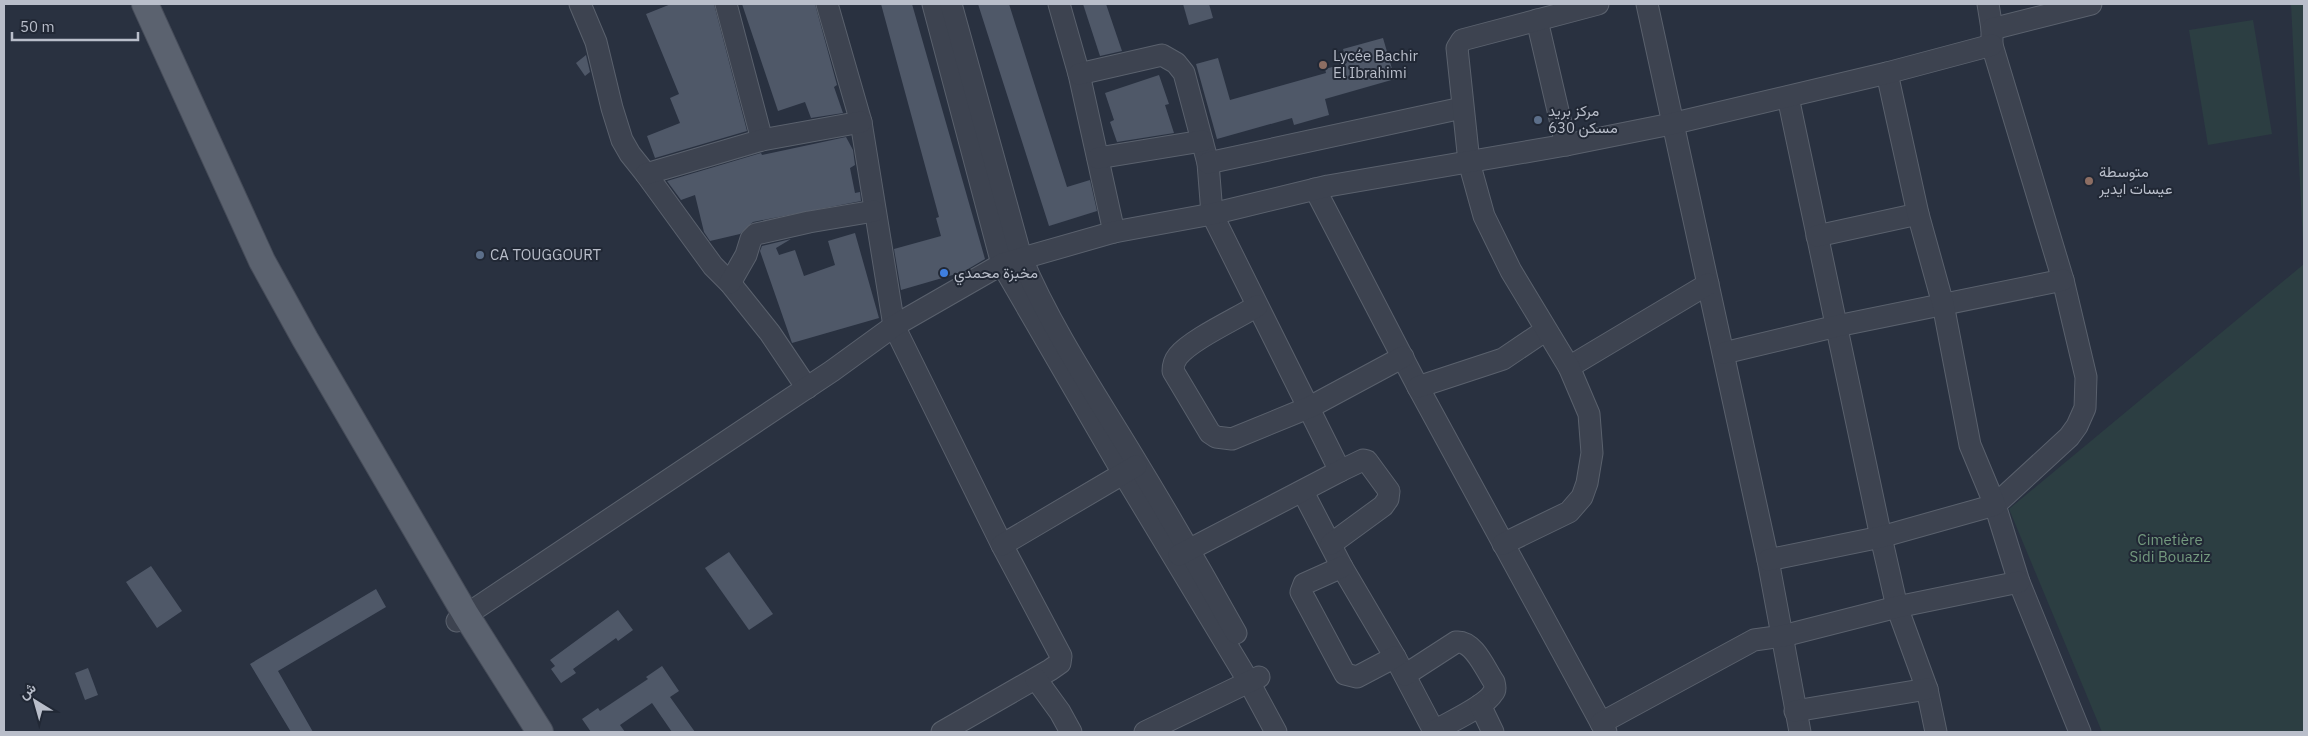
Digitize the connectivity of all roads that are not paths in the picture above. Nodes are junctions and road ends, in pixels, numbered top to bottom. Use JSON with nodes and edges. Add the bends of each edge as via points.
{"nodes":[{"id":1,"x":133,"y":4,"type":"edge"},
{"id":2,"x":145,"y":4,"type":"edge"},
{"id":3,"x":580,"y":4,"type":"edge"},
{"id":4,"x":726,"y":4,"type":"edge"},
{"id":5,"x":827,"y":4,"type":"edge"},
{"id":6,"x":934,"y":4,"type":"edge"},
{"id":7,"x":951,"y":4,"type":"edge"},
{"id":8,"x":1059,"y":4,"type":"edge"},
{"id":9,"x":1598,"y":4,"type":"edge"},
{"id":10,"x":1647,"y":4,"type":"edge"},
{"id":11,"x":1988,"y":4,"type":"edge"},
{"id":12,"x":2091,"y":4,"type":"edge"},
{"id":13,"x":1537,"y":20,"type":"junction"},
{"id":14,"x":1992,"y":37,"type":"junction"},
{"id":15,"x":1887,"y":73,"type":"junction"},
{"id":16,"x":1079,"y":74,"type":"junction"},
{"id":17,"x":1788,"y":97,"type":"junction"},
{"id":18,"x":1462,"y":108,"type":"junction"},
{"id":19,"x":860,"y":122,"type":"junction"},
{"id":20,"x":1671,"y":124,"type":"junction"},
{"id":21,"x":762,"y":140,"type":"junction"},
{"id":22,"x":1202,"y":141,"type":"junction"},
{"id":23,"x":1566,"y":145,"type":"junction"},
{"id":24,"x":1098,"y":158,"type":"junction"},
{"id":25,"x":1469,"y":162,"type":"junction"},
{"id":26,"x":1208,"y":163,"type":"junction"},
{"id":27,"x":646,"y":174,"type":"junction"},
{"id":28,"x":1315,"y":189,"type":"junction"},
{"id":29,"x":874,"y":212,"type":"junction"},
{"id":30,"x":1212,"y":214,"type":"junction"},
{"id":31,"x":1918,"y":214,"type":"junction"},
{"id":32,"x":1114,"y":232,"type":"junction"},
{"id":33,"x":1817,"y":236,"type":"junction"},
{"id":34,"x":1012,"y":261,"type":"junction"},
{"id":35,"x":2062,"y":280,"type":"junction"},
{"id":36,"x":730,"y":283,"type":"junction"},
{"id":37,"x":1708,"y":284,"type":"junction"},
{"id":38,"x":1943,"y":304,"type":"junction"},
{"id":39,"x":1257,"y":306,"type":"junction"},
{"id":40,"x":894,"y":326,"type":"junction"},
{"id":41,"x":1837,"y":326,"type":"junction"},
{"id":42,"x":1546,"y":330,"type":"junction"},
{"id":43,"x":1724,"y":352,"type":"junction"},
{"id":44,"x":1403,"y":357,"type":"junction"},
{"id":45,"x":1568,"y":367,"type":"junction"},
{"id":46,"x":1418,"y":387,"type":"junction"},
{"id":47,"x":807,"y":388,"type":"junction"},
{"id":48,"x":1310,"y":407,"type":"junction"},
{"id":49,"x":1131,"y":469,"type":"junction"},
{"id":50,"x":1340,"y":471,"type":"junction"},
{"id":51,"x":1303,"y":492,"type":"junction"},
{"id":52,"x":1995,"y":505,"type":"junction"},
{"id":53,"x":1881,"y":537,"type":"junction"},
{"id":54,"x":1331,"y":544,"type":"junction"},
{"id":55,"x":1504,"y":544,"type":"junction"},
{"id":56,"x":1002,"y":545,"type":"junction"},
{"id":57,"x":1182,"y":554,"type":"junction"},
{"id":58,"x":1768,"y":560,"type":"junction"},
{"id":59,"x":1342,"y":567,"type":"junction"},
{"id":60,"x":2019,"y":582,"type":"junction"},
{"id":61,"x":1897,"y":608,"type":"junction"},
{"id":62,"x":462,"y":618,"type":"junction"},
{"id":63,"x":1783,"y":636,"type":"junction"},
{"id":64,"x":1400,"y":666,"type":"junction"},
{"id":65,"x":1036,"y":679,"type":"junction"},
{"id":66,"x":1254,"y":680,"type":"junction"},
{"id":67,"x":1927,"y":689,"type":"junction"},
{"id":68,"x":1480,"y":705,"type":"junction"},
{"id":69,"x":1795,"y":711,"type":"junction"},
{"id":70,"x":1604,"y":728,"type":"edge"},
{"id":71,"x":528,"y":732,"type":"edge"},
{"id":72,"x":540,"y":732,"type":"edge"},
{"id":73,"x":942,"y":732,"type":"edge"},
{"id":74,"x":1071,"y":732,"type":"edge"},
{"id":75,"x":1146,"y":732,"type":"edge"},
{"id":76,"x":1276,"y":732,"type":"edge"},
{"id":77,"x":1290,"y":732,"type":"edge"},
{"id":78,"x":1433,"y":732,"type":"edge"},
{"id":79,"x":1493,"y":732,"type":"edge"},
{"id":80,"x":1800,"y":732,"type":"edge"},
{"id":81,"x":1936,"y":732,"type":"edge"},
{"id":82,"x":2080,"y":732,"type":"edge"}],
"edges":[{"from":1,"to":62,"type":"main road","via":[[242,244]]},
{"from":2,"to":62,"type":"main road","via":[[262,261]]},
{"from":3,"to":27,"type":"street","via":[[596,42],[622,140]]},
{"from":4,"to":21,"type":"street"},
{"from":5,"to":19,"type":"street"},
{"from":6,"to":34,"type":"street"},
{"from":7,"to":34,"type":"street"},
{"from":8,"to":16,"type":"street"},
{"from":9,"to":13,"type":"street"},
{"from":10,"to":20,"type":"street"},
{"from":11,"to":14,"type":"street"},
{"from":12,"to":14,"type":"street"},
{"from":13,"to":18,"type":"street","via":[[1462,40],[1456,59]]},
{"from":13,"to":23,"type":"street"},
{"from":14,"to":15,"type":"street"},
{"from":14,"to":35,"type":"street"},
{"from":15,"to":17,"type":"street"},
{"from":15,"to":31,"type":"street"},
{"from":16,"to":22,"type":"street","via":[[1162,56],[1169,58],[1184,73]]},
{"from":16,"to":24,"type":"street"},
{"from":17,"to":20,"type":"street"},
{"from":17,"to":33,"type":"street"},
{"from":18,"to":25,"type":"street"},
{"from":18,"to":26,"type":"street"},
{"from":19,"to":21,"type":"street"},
{"from":19,"to":29,"type":"street"},
{"from":20,"to":23,"type":"street"},
{"from":20,"to":37,"type":"street"},
{"from":21,"to":27,"type":"street"},
{"from":22,"to":24,"type":"street"},
{"from":22,"to":26,"type":"street"},
{"from":23,"to":25,"type":"street"},
{"from":24,"to":32,"type":"street"},
{"from":25,"to":28,"type":"street"},
{"from":25,"to":42,"type":"street","via":[[1484,216]]},
{"from":26,"to":30,"type":"street"},
{"from":27,"to":36,"type":"street","via":[[692,239]]},
{"from":28,"to":30,"type":"street"},
{"from":28,"to":44,"type":"street"},
{"from":29,"to":36,"type":"street","via":[[756,234]]},
{"from":29,"to":40,"type":"street"},
{"from":30,"to":32,"type":"street"},
{"from":30,"to":39,"type":"street"},
{"from":31,"to":33,"type":"street"},
{"from":31,"to":38,"type":"street"},
{"from":32,"to":34,"type":"street"},
{"from":33,"to":41,"type":"street"},
{"from":34,"to":40,"type":"street"},
{"from":34,"to":49,"type":"street","via":[[1029,276]]},
{"from":35,"to":38,"type":"street"},
{"from":35,"to":52,"type":"street","via":[[2086,377],[2085,408],[2069,437]]},
{"from":36,"to":47,"type":"street","via":[[770,333]]},
{"from":37,"to":43,"type":"street"},
{"from":37,"to":45,"type":"street"},
{"from":38,"to":41,"type":"street"},
{"from":38,"to":52,"type":"street","via":[[1970,445]]},
{"from":39,"to":48,"type":"street"},
{"from":39,"to":48,"type":"street","via":[[1192,344],[1178,356],[1173,370],[1210,433],[1216,437],[1232,439]]},
{"from":40,"to":47,"type":"street"},
{"from":40,"to":56,"type":"street"},
{"from":41,"to":43,"type":"street"},
{"from":41,"to":53,"type":"street"},
{"from":42,"to":45,"type":"street"},
{"from":42,"to":46,"type":"street","via":[[1503,359]]},
{"from":43,"to":58,"type":"street"},
{"from":44,"to":46,"type":"street"},
{"from":44,"to":48,"type":"street"},
{"from":45,"to":55,"type":"street","via":[[1589,414],[1592,453],[1582,497],[1569,512]]},
{"from":46,"to":55,"type":"street"},
{"from":47,"to":62,"type":"street"},
{"from":48,"to":50,"type":"street"},
{"from":49,"to":56,"type":"street"},
{"from":49,"to":57,"type":"street"},
{"from":50,"to":51,"type":"street"},
{"from":50,"to":54,"type":"street","via":[[1363,460],[1370,462],[1389,494],[1382,506]]},
{"from":51,"to":54,"type":"street"},
{"from":51,"to":57,"type":"street"},
{"from":52,"to":53,"type":"street"},
{"from":52,"to":60,"type":"street"},
{"from":53,"to":58,"type":"street"},
{"from":53,"to":61,"type":"street"},
{"from":54,"to":59,"type":"street"},
{"from":55,"to":70,"type":"street"},
{"from":56,"to":65,"type":"street","via":[[1061,653],[1059,664]]},
{"from":57,"to":66,"type":"street"},
{"from":58,"to":63,"type":"street"},
{"from":59,"to":64,"type":"street"},
{"from":59,"to":64,"type":"street","via":[[1304,584],[1301,592],[1345,674],[1357,677]]},
{"from":60,"to":61,"type":"street"},
{"from":60,"to":82,"type":"street"},
{"from":61,"to":63,"type":"street"},
{"from":61,"to":67,"type":"street"},
{"from":62,"to":71,"type":"main road"},
{"from":62,"to":72,"type":"main road"},
{"from":63,"to":69,"type":"street"},
{"from":63,"to":70,"type":"street","via":[[1764,637],[1747,643]]},
{"from":64,"to":68,"type":"street","via":[[1456,642],[1466,643],[1494,682],[1492,695]]},
{"from":64,"to":78,"type":"street"},
{"from":65,"to":73,"type":"street"},
{"from":65,"to":74,"type":"street"},
{"from":66,"to":75,"type":"street"},
{"from":66,"to":76,"type":"street"},
{"from":66,"to":77,"type":"street"},
{"from":67,"to":69,"type":"street"},
{"from":67,"to":81,"type":"street"},
{"from":68,"to":78,"type":"street"},
{"from":68,"to":79,"type":"street"},
{"from":69,"to":80,"type":"street"}]}
